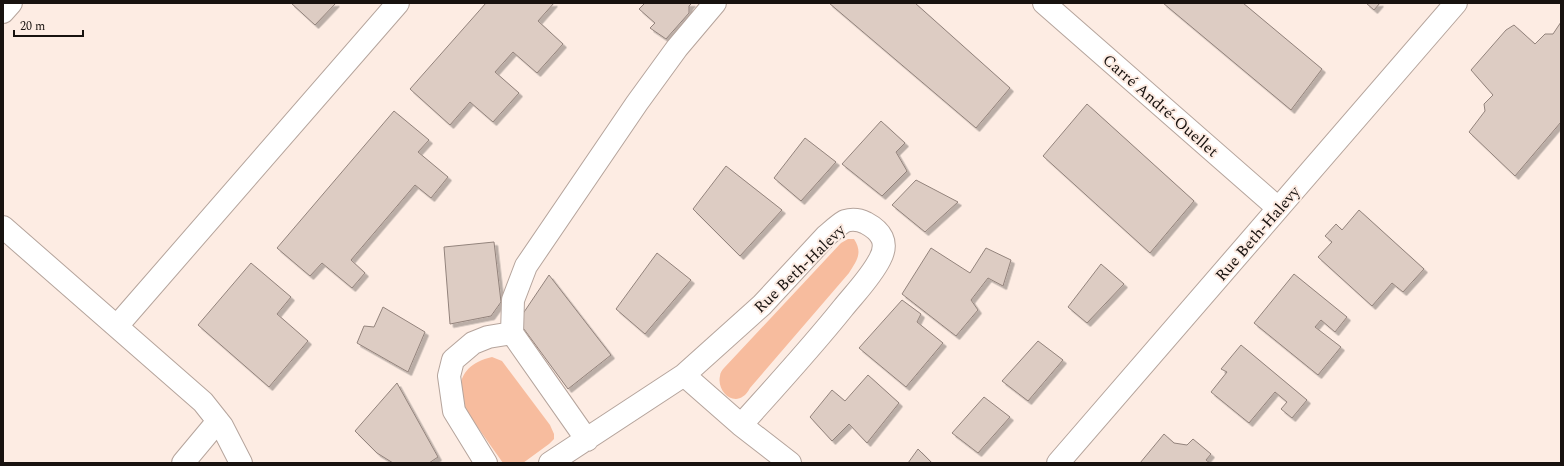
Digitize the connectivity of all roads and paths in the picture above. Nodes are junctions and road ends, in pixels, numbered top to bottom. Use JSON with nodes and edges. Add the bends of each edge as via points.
{"nodes":[{"id":1,"x":11,"y":3,"type":"edge"},
{"id":2,"x":398,"y":3,"type":"edge"},
{"id":3,"x":715,"y":3,"type":"edge"},
{"id":4,"x":1044,"y":3,"type":"edge"},
{"id":5,"x":1456,"y":3,"type":"edge"},
{"id":6,"x":3,"y":12,"type":"edge"},
{"id":7,"x":1278,"y":208,"type":"junction"},
{"id":8,"x":3,"y":227,"type":"edge"},
{"id":9,"x":117,"y":326,"type":"junction"},
{"id":10,"x":512,"y":333,"type":"junction"},
{"id":11,"x":684,"y":375,"type":"junction"},
{"id":12,"x":218,"y":421,"type":"junction"},
{"id":13,"x":741,"y":425,"type":"junction"},
{"id":14,"x":586,"y":440,"type":"junction"},
{"id":15,"x":183,"y":463,"type":"edge"},
{"id":16,"x":241,"y":463,"type":"edge"},
{"id":17,"x":486,"y":463,"type":"edge"},
{"id":18,"x":550,"y":463,"type":"edge"},
{"id":19,"x":790,"y":463,"type":"edge"},
{"id":20,"x":1058,"y":463,"type":"edge"}],
"edges":[{"from":1,"to":6,"type":"street"},
{"from":2,"to":9,"type":"street"},
{"from":3,"to":10,"type":"street","via":[[677,48],[637,103],[526,266],[513,300]]},
{"from":4,"to":7,"type":"street","name":"Carré André-Ouellet"},
{"from":5,"to":7,"type":"street","name":"Rue Beth-Halevy"},
{"from":7,"to":20,"type":"street","name":"Rue Beth-Halevy"},
{"from":8,"to":9,"type":"street"},
{"from":9,"to":12,"type":"street","via":[[203,402]]},
{"from":10,"to":14,"type":"street"},
{"from":10,"to":17,"type":"street","via":[[488,337],[473,343],[453,360],[449,376],[454,411]]},
{"from":11,"to":13,"type":"street"},
{"from":11,"to":13,"type":"street","name":"Rue Beth-Halevy","via":[[762,305],[836,228],[846,221],[860,220],[880,232],[884,240],[883,251],[872,273],[820,337]]},
{"from":11,"to":14,"type":"street","name":"Rue Beth-Halevy"},
{"from":12,"to":15,"type":"street"},
{"from":12,"to":16,"type":"street"},
{"from":13,"to":19,"type":"street"},
{"from":14,"to":18,"type":"street","name":"Rue Beth-Halevy"}]}
